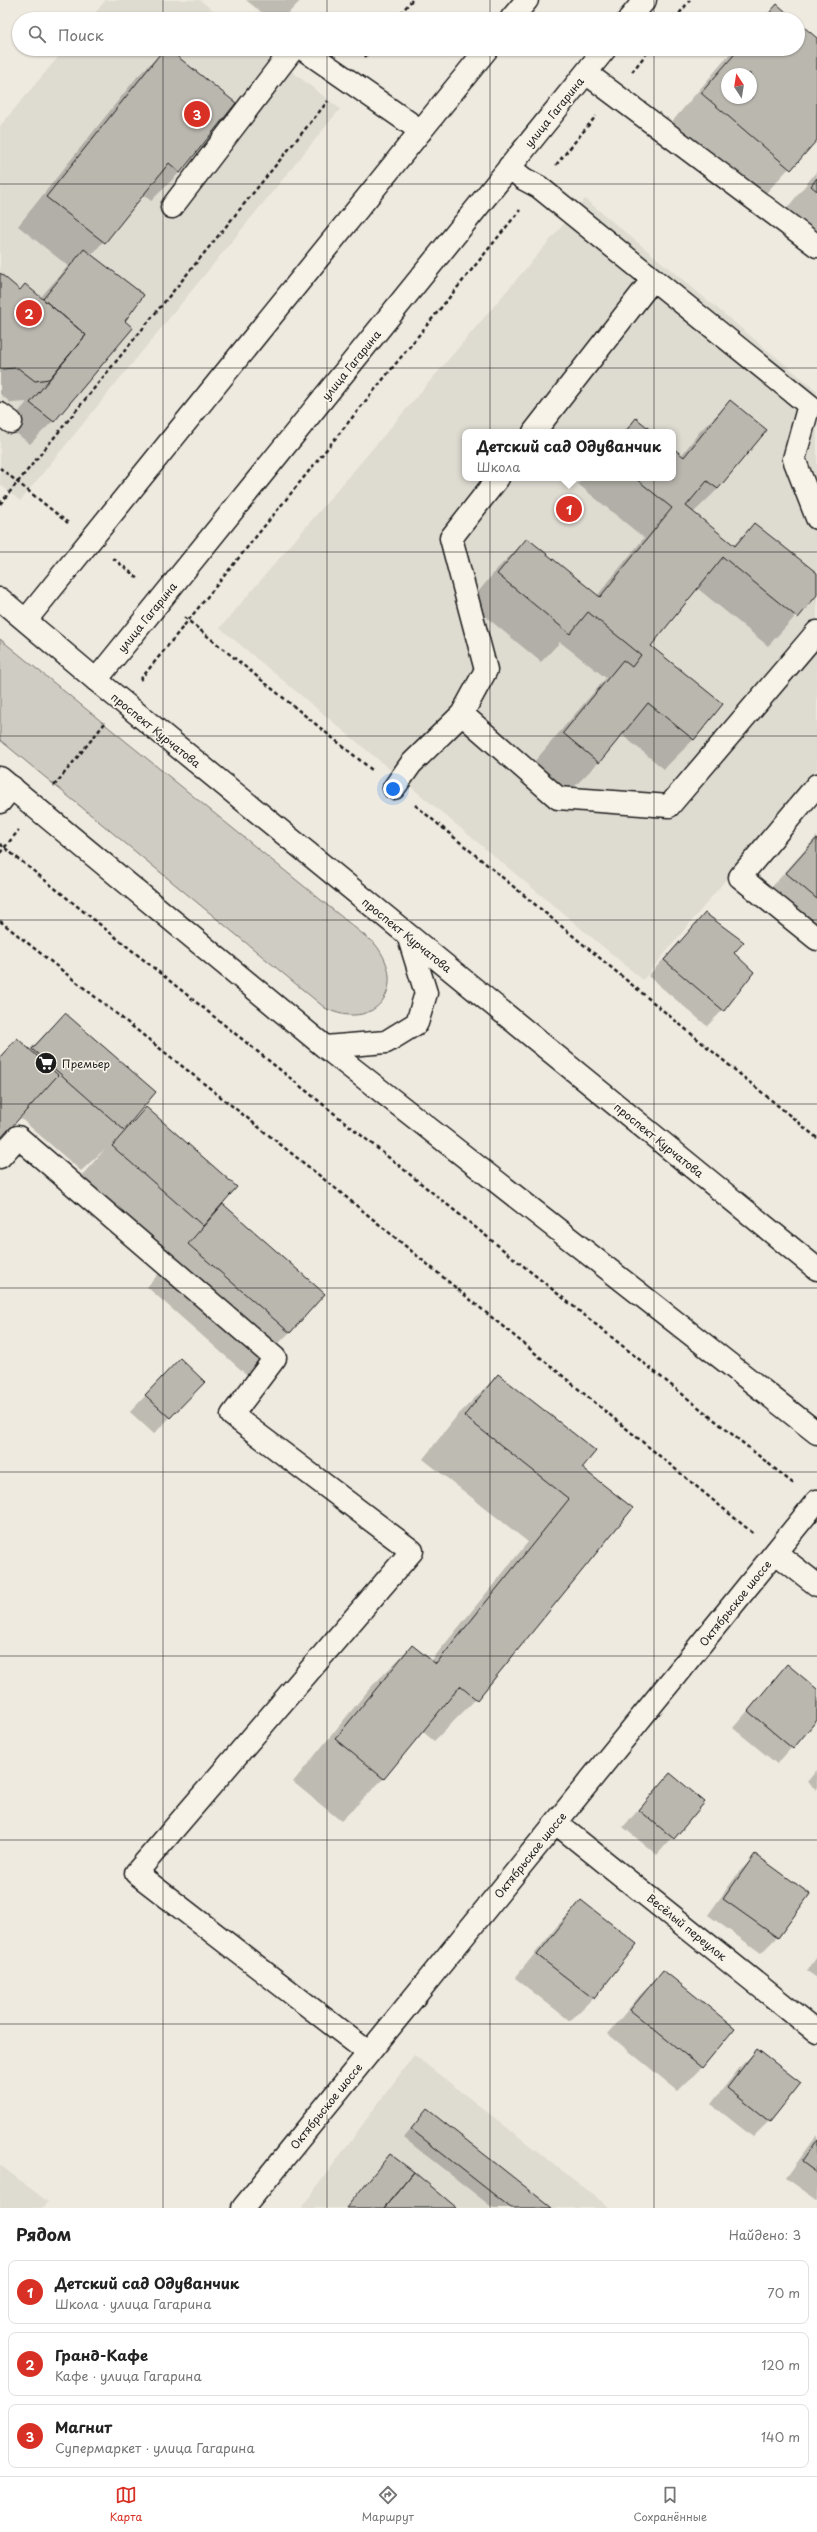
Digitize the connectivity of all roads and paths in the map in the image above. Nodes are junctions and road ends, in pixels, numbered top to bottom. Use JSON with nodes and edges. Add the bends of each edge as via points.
{"nodes":[{"id":1,"x":412,"y":0,"type":"edge"},
{"id":2,"x":527,"y":0,"type":"edge"},
{"id":3,"x":644,"y":0,"type":"edge"},
{"id":4,"x":690,"y":0,"type":"edge"},
{"id":5,"x":402,"y":12,"type":"edge"},
{"id":6,"x":517,"y":12,"type":"edge"},
{"id":7,"x":635,"y":12,"type":"edge"},
{"id":8,"x":681,"y":12,"type":"edge"},
{"id":9,"x":288,"y":56,"type":"edge"},
{"id":10,"x":313,"y":56,"type":"edge"},
{"id":11,"x":365,"y":56,"type":"edge"},
{"id":12,"x":481,"y":56,"type":"edge"},
{"id":13,"x":599,"y":56,"type":"edge"},
{"id":14,"x":644,"y":56,"type":"edge"},
{"id":15,"x":586,"y":73,"type":"junction"},
{"id":16,"x":347,"y":79,"type":"junction"},
{"id":17,"x":614,"y":94,"type":"junction"},
{"id":18,"x":421,"y":131,"type":"junction"},
{"id":19,"x":510,"y":167,"type":"junction"},
{"id":20,"x":539,"y":187,"type":"junction"},
{"id":21,"x":172,"y":207,"type":"dead end"},
{"id":22,"x":817,"y":246,"type":"edge"},
{"id":23,"x":653,"y":279,"type":"junction"},
{"id":24,"x":536,"y":429,"type":"edge"},
{"id":25,"x":496,"y":481,"type":"edge"},
{"id":26,"x":0,"y":504,"type":"edge"},
{"id":27,"x":817,"y":518,"type":"edge"},
{"id":28,"x":0,"y":598,"type":"edge"},
{"id":29,"x":26,"y":620,"type":"junction"},
{"id":30,"x":817,"y":632,"type":"edge"},
{"id":31,"x":96,"y":680,"type":"junction"},
{"id":32,"x":122,"y":702,"type":"junction"},
{"id":33,"x":462,"y":714,"type":"junction"},
{"id":34,"x":817,"y":785,"type":"edge"},
{"id":35,"x":394,"y":788,"type":"dead end"},
{"id":36,"x":4,"y":789,"type":"edge"},
{"id":37,"x":37,"y":808,"type":"junction"},
{"id":38,"x":0,"y":844,"type":"edge"},
{"id":39,"x":0,"y":921,"type":"edge"},
{"id":40,"x":408,"y":935,"type":"junction"},
{"id":41,"x":817,"y":939,"type":"edge"},
{"id":42,"x":325,"y":1047,"type":"junction"},
{"id":43,"x":0,"y":1157,"type":"edge"},
{"id":44,"x":817,"y":1269,"type":"edge"},
{"id":45,"x":817,"y":1433,"type":"edge"},
{"id":46,"x":817,"y":1502,"type":"edge"},
{"id":47,"x":776,"y":1553,"type":"junction"},
{"id":48,"x":817,"y":1585,"type":"edge"},
{"id":49,"x":556,"y":1823,"type":"junction"},
{"id":50,"x":817,"y":2032,"type":"edge"},
{"id":51,"x":369,"y":2053,"type":"junction"},
{"id":52,"x":243,"y":2208,"type":"edge"}],
"edges":[{"from":1,"to":5,"type":"path"},
{"from":2,"to":6,"type":"street"},
{"from":3,"to":7,"type":"street"},
{"from":4,"to":8,"type":"path"},
{"from":9,"to":21,"type":"street"},
{"from":10,"to":16,"type":"street"},
{"from":11,"to":16,"type":"path"},
{"from":12,"to":18,"type":"street"},
{"from":13,"to":15,"type":"street","name":"улица Гагарина"},
{"from":14,"to":17,"type":"path"},
{"from":15,"to":17,"type":"street"},
{"from":15,"to":19,"type":"street","name":"улица Гагарина"},
{"from":16,"to":18,"type":"street"},
{"from":16,"to":26,"type":"path"},
{"from":17,"to":20,"type":"path"},
{"from":17,"to":22,"type":"street"},
{"from":18,"to":29,"type":"street"},
{"from":19,"to":20,"type":"street"},
{"from":19,"to":31,"type":"street","name":"улица Гагарина"},
{"from":20,"to":23,"type":"street"},
{"from":20,"to":32,"type":"path"},
{"from":23,"to":24,"type":"street"},
{"from":23,"to":27,"type":"street","via":[[808,405],[794,459]]},
{"from":25,"to":33,"type":"street","via":[[451,538],[486,670]]},
{"from":28,"to":29,"type":"street","name":"проспект Курчатова"},
{"from":29,"to":31,"type":"street","name":"проспект Курчатова"},
{"from":30,"to":33,"type":"street","via":[[669,806],[558,798]]},
{"from":31,"to":32,"type":"street","name":"проспект Курчатова"},
{"from":32,"to":37,"type":"path"},
{"from":32,"to":40,"type":"street","name":"проспект Курчатова"},
{"from":33,"to":35,"type":"street","via":[[411,764]]},
{"from":34,"to":41,"type":"street","via":[[740,877]]},
{"from":36,"to":37,"type":"street"},
{"from":37,"to":42,"type":"street"},
{"from":38,"to":46,"type":"path"},
{"from":39,"to":47,"type":"path","via":[[340,1192]]},
{"from":40,"to":42,"type":"street","via":[[426,993],[417,1023],[386,1042]]},
{"from":40,"to":44,"type":"street","name":"проспект Курчатова"},
{"from":42,"to":45,"type":"street"},
{"from":43,"to":51,"type":"street","via":[[18,1137],[274,1358],[232,1415],[412,1551],[136,1873]]},
{"from":46,"to":47,"type":"street","name":"Октябрьское шоссе"},
{"from":47,"to":48,"type":"street"},
{"from":47,"to":49,"type":"street","name":"Октябрьское шоссе"},
{"from":49,"to":50,"type":"street","name":"Весёлый переулок"},
{"from":49,"to":51,"type":"street","name":"Октябрьское шоссе"},
{"from":51,"to":52,"type":"street","name":"Октябрьское шоссе"}]}
